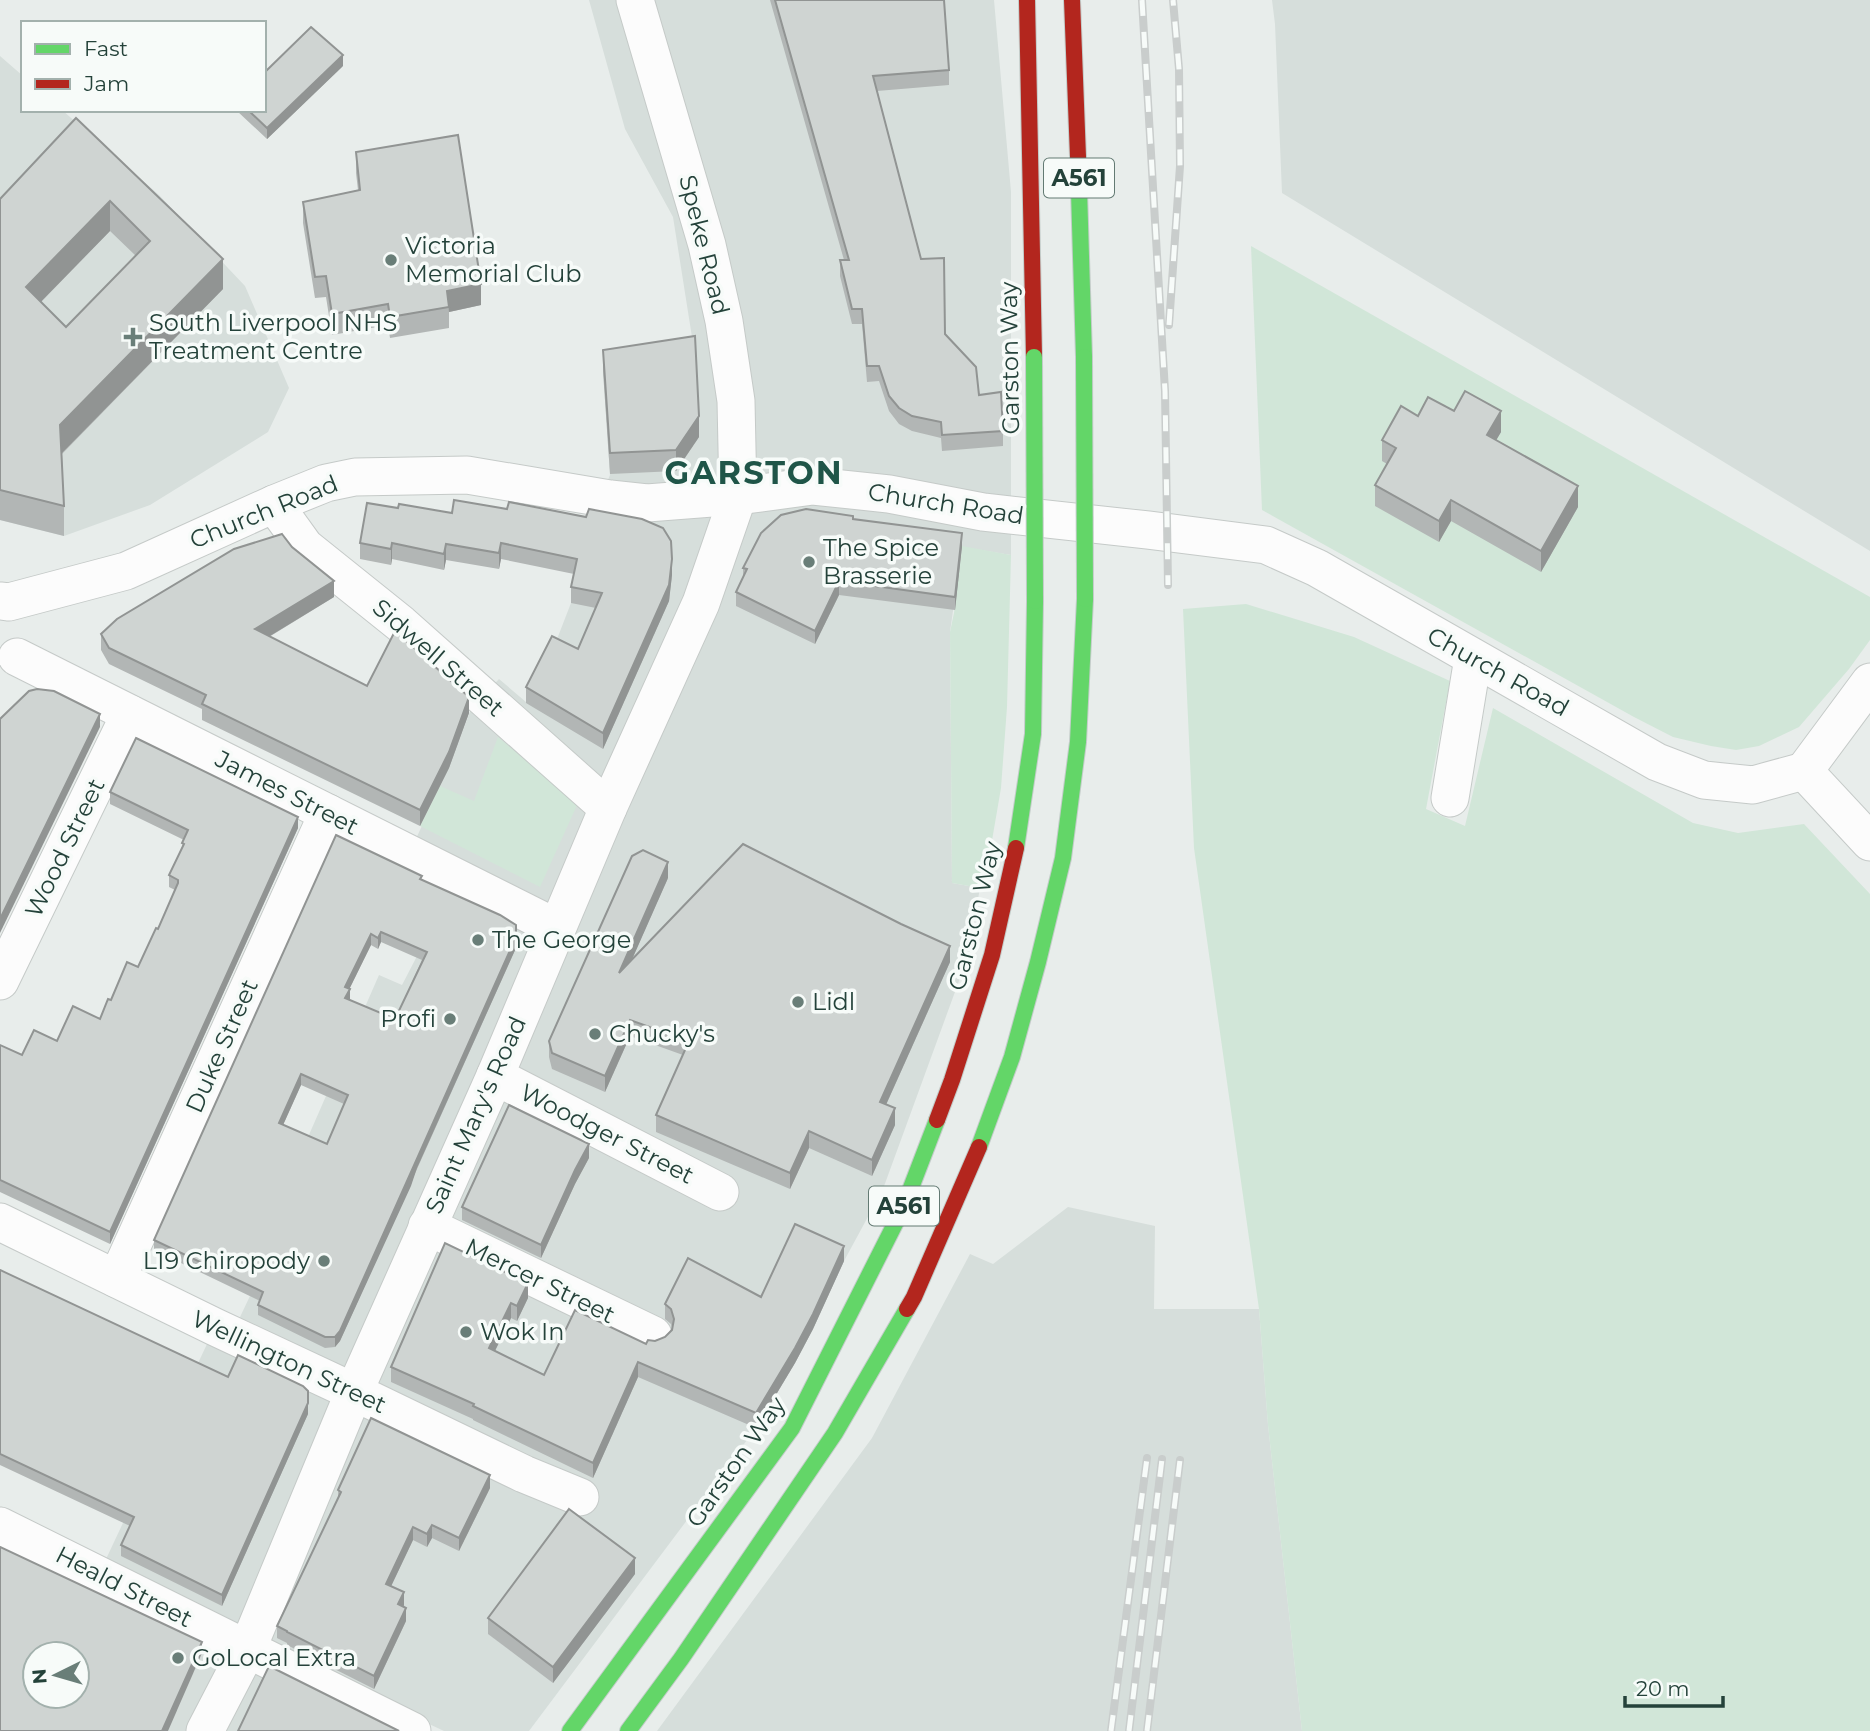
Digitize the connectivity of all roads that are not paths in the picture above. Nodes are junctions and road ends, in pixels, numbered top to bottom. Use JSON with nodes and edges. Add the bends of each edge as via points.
{"nodes":[{"id":1,"x":635,"y":0,"type":"edge"},
{"id":2,"x":1027,"y":0,"type":"edge"},
{"id":3,"x":1072,"y":0,"type":"edge"},
{"id":4,"x":738,"y":496,"type":"junction"},
{"id":5,"x":274,"y":504,"type":"junction"},
{"id":6,"x":4,"y":602,"type":"edge"},
{"id":7,"x":1473,"y":658,"type":"junction"},
{"id":8,"x":8,"y":667,"type":"edge"},
{"id":9,"x":1870,"y":682,"type":"edge"},
{"id":10,"x":130,"y":714,"type":"junction"},
{"id":11,"x":1804,"y":771,"type":"junction"},
{"id":12,"x":1450,"y":798,"type":"dead end"},
{"id":13,"x":608,"y":808,"type":"junction"},
{"id":14,"x":328,"y":813,"type":"junction"},
{"id":15,"x":1870,"y":842,"type":"edge"},
{"id":16,"x":557,"y":928,"type":"junction"},
{"id":17,"x":0,"y":981,"type":"edge"},
{"id":18,"x":495,"y":1076,"type":"junction"},
{"id":19,"x":720,"y":1192,"type":"dead end"},
{"id":20,"x":0,"y":1222,"type":"edge"},
{"id":21,"x":427,"y":1226,"type":"junction"},
{"id":22,"x":117,"y":1279,"type":"junction"},
{"id":23,"x":653,"y":1335,"type":"dead end"},
{"id":24,"x":354,"y":1392,"type":"junction"},
{"id":25,"x":579,"y":1497,"type":"dead end"},
{"id":26,"x":0,"y":1526,"type":"edge"},
{"id":27,"x":247,"y":1650,"type":"junction"},
{"id":28,"x":205,"y":1731,"type":"edge"},
{"id":29,"x":412,"y":1731,"type":"edge"},
{"id":30,"x":570,"y":1731,"type":"edge"},
{"id":31,"x":628,"y":1731,"type":"edge"}],
"edges":[{"from":1,"to":4,"type":"street","name":"Speke Road","via":[[707,245],[724,321],[736,401]]},
{"from":2,"to":30,"type":"highway","name":"Garston Way","number":"A561","bridge":true,"via":[[1034,357],[1032,734],[1018,840],[992,955],[952,1080],[904,1206],[792,1429]]},
{"from":3,"to":31,"type":"highway","number":"A561","bridge":true,"via":[[1084,357],[1085,599],[1078,741],[1063,858],[1038,962],[1012,1057],[978,1151],[914,1297],[835,1433]]},
{"from":4,"to":5,"type":"street","name":"Church Road","via":[[647,503],[467,475],[355,477]]},
{"from":4,"to":7,"type":"street","name":"Church Road","via":[[813,486],[889,494],[984,512],[1266,545],[1317,568]]},
{"from":4,"to":13,"type":"street","name":"Saint Mary's Road","via":[[701,603]]},
{"from":5,"to":6,"type":"street","name":"Church Road","via":[[125,570]]},
{"from":5,"to":13,"type":"street","name":"Sidwell Street","via":[[305,547],[401,624]]},
{"from":6,"to":8,"type":"street"},
{"from":7,"to":11,"type":"street","name":"Church Road","via":[[1657,762],[1704,780],[1753,785]]},
{"from":7,"to":12,"type":"street"},
{"from":8,"to":10,"type":"street","name":"James Street"},
{"from":9,"to":11,"type":"street"},
{"from":10,"to":14,"type":"street","name":"James Street"},
{"from":10,"to":17,"type":"street","name":"Wood Street"},
{"from":11,"to":15,"type":"street"},
{"from":13,"to":16,"type":"street","name":"Saint Mary's Road"},
{"from":14,"to":16,"type":"street","name":"James Street"},
{"from":14,"to":22,"type":"street","name":"Duke Street"},
{"from":16,"to":18,"type":"street","name":"Saint Mary's Road"},
{"from":18,"to":19,"type":"street","name":"Woodger Street"},
{"from":18,"to":21,"type":"street","name":"Saint Mary's Road"},
{"from":20,"to":22,"type":"street","name":"Wellington Street"},
{"from":21,"to":23,"type":"street","name":"Mercer Street"},
{"from":21,"to":24,"type":"street","name":"Saint Mary's Road"},
{"from":22,"to":24,"type":"street","name":"Wellington Street"},
{"from":24,"to":25,"type":"street","name":"Wellington Street"},
{"from":24,"to":27,"type":"street","name":"Saint Mary's Road"},
{"from":26,"to":27,"type":"street","name":"Heald Street"},
{"from":27,"to":28,"type":"street","name":"Saint Mary's Road"},
{"from":27,"to":29,"type":"street","name":"Heald Street"}]}
